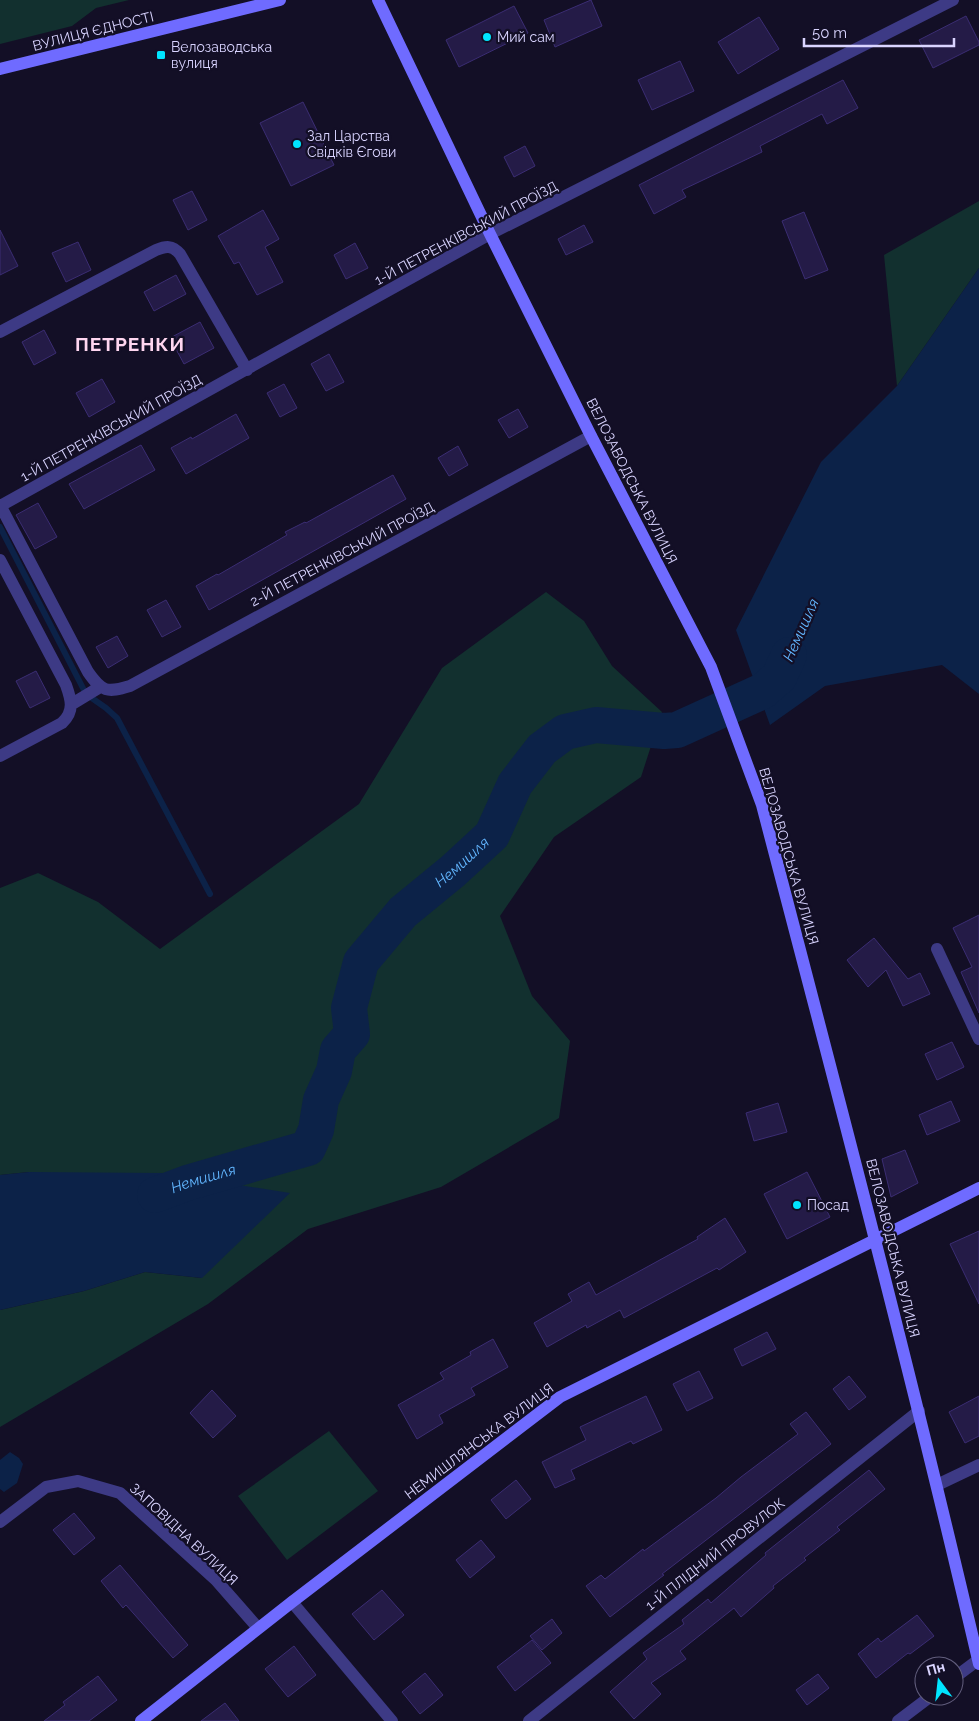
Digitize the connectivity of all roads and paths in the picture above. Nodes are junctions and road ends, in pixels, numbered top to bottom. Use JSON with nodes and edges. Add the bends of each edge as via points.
{"nodes":[{"id":1,"x":280,"y":0,"type":"edge"},
{"id":2,"x":378,"y":0,"type":"edge"},
{"id":3,"x":953,"y":0,"type":"edge"},
{"id":4,"x":0,"y":69,"type":"edge"},
{"id":5,"x":490,"y":234,"type":"junction"},
{"id":6,"x":0,"y":332,"type":"edge"},
{"id":7,"x":247,"y":370,"type":"junction"},
{"id":8,"x":591,"y":436,"type":"junction"},
{"id":9,"x":0,"y":505,"type":"edge"},
{"id":10,"x":0,"y":560,"type":"edge"},
{"id":11,"x":99,"y":689,"type":"junction"},
{"id":12,"x":74,"y":705,"type":"junction"},
{"id":13,"x":0,"y":756,"type":"edge"},
{"id":14,"x":937,"y":949,"type":"dead end"},
{"id":15,"x":979,"y":1039,"type":"edge"},
{"id":16,"x":979,"y":1188,"type":"edge"},
{"id":17,"x":876,"y":1239,"type":"junction"},
{"id":18,"x":919,"y":1411,"type":"junction"},
{"id":19,"x":979,"y":1465,"type":"edge"},
{"id":20,"x":937,"y":1485,"type":"junction"},
{"id":21,"x":0,"y":1522,"type":"edge"},
{"id":22,"x":292,"y":1602,"type":"junction"},
{"id":23,"x":258,"y":1628,"type":"junction"},
{"id":24,"x":978,"y":1662,"type":"edge"},
{"id":25,"x":964,"y":1671,"type":"edge"},
{"id":26,"x":918,"y":1706,"type":"edge"},
{"id":27,"x":141,"y":1721,"type":"edge"},
{"id":28,"x":392,"y":1721,"type":"edge"},
{"id":29,"x":529,"y":1721,"type":"edge"},
{"id":30,"x":898,"y":1721,"type":"edge"}],
"edges":[{"from":1,"to":4,"type":"street","name":"ВУЛИЦЯ ЄДНОСТІ"},
{"from":2,"to":5,"type":"street","name":"ВЕЛОЗАВОДСЬКА ВУЛИЦЯ"},
{"from":3,"to":5,"type":"street","name":"1-Й ПЕТРЕНКІВСЬКИЙ ПРОЇЗД"},
{"from":5,"to":7,"type":"street","name":"1-Й ПЕТРЕНКІВСЬКИЙ ПРОЇЗД"},
{"from":5,"to":8,"type":"street","name":"ВЕЛОЗАВОДСЬКА ВУЛИЦЯ"},
{"from":6,"to":7,"type":"street","via":[[156,250],[170,247],[180,254]]},
{"from":7,"to":9,"type":"street","name":"1-Й ПЕТРЕНКІВСЬКИЙ ПРОЇЗД"},
{"from":8,"to":11,"type":"street","name":"2-Й ПЕТРЕНКІВСЬКИЙ ПРОЇЗД","via":[[130,686],[110,691]]},
{"from":8,"to":17,"type":"street","name":"ВЕЛОЗАВОДСЬКА ВУЛИЦЯ","via":[[711,668],[747,762],[765,815]]},
{"from":9,"to":11,"type":"street"},
{"from":10,"to":12,"type":"street"},
{"from":11,"to":12,"type":"street"},
{"from":12,"to":13,"type":"street","via":[[65,720]]},
{"from":14,"to":15,"type":"street"},
{"from":16,"to":17,"type":"street","name":"НЕМИШЛЯНСЬКА ВУЛИЦЯ"},
{"from":17,"to":18,"type":"street","name":"ВЕЛОЗАВОДСЬКА ВУЛИЦЯ"},
{"from":17,"to":22,"type":"street","name":"НЕМИШЛЯНСЬКА ВУЛИЦЯ","via":[[560,1397]]},
{"from":18,"to":20,"type":"street","name":"ВЕЛОЗАВОДСЬКА ВУЛИЦЯ"},
{"from":18,"to":29,"type":"street","name":"1-Й ПЛІДНИЙ ПРОВУЛОК"},
{"from":19,"to":20,"type":"street"},
{"from":20,"to":24,"type":"street","name":"ВЕЛОЗАВОДСЬКА ВУЛИЦЯ"},
{"from":21,"to":23,"type":"street","name":"ЗАПОВІДНА ВУЛИЦЯ","via":[[46,1487],[78,1481],[120,1493],[216,1580]]},
{"from":22,"to":23,"type":"street","name":"НЕМИШЛЯНСЬКА ВУЛИЦЯ"},
{"from":22,"to":28,"type":"street"},
{"from":23,"to":27,"type":"street","name":"НЕМИШЛЯНСЬКА ВУЛИЦЯ"},
{"from":24,"to":25,"type":"street"},
{"from":26,"to":30,"type":"street"}]}
